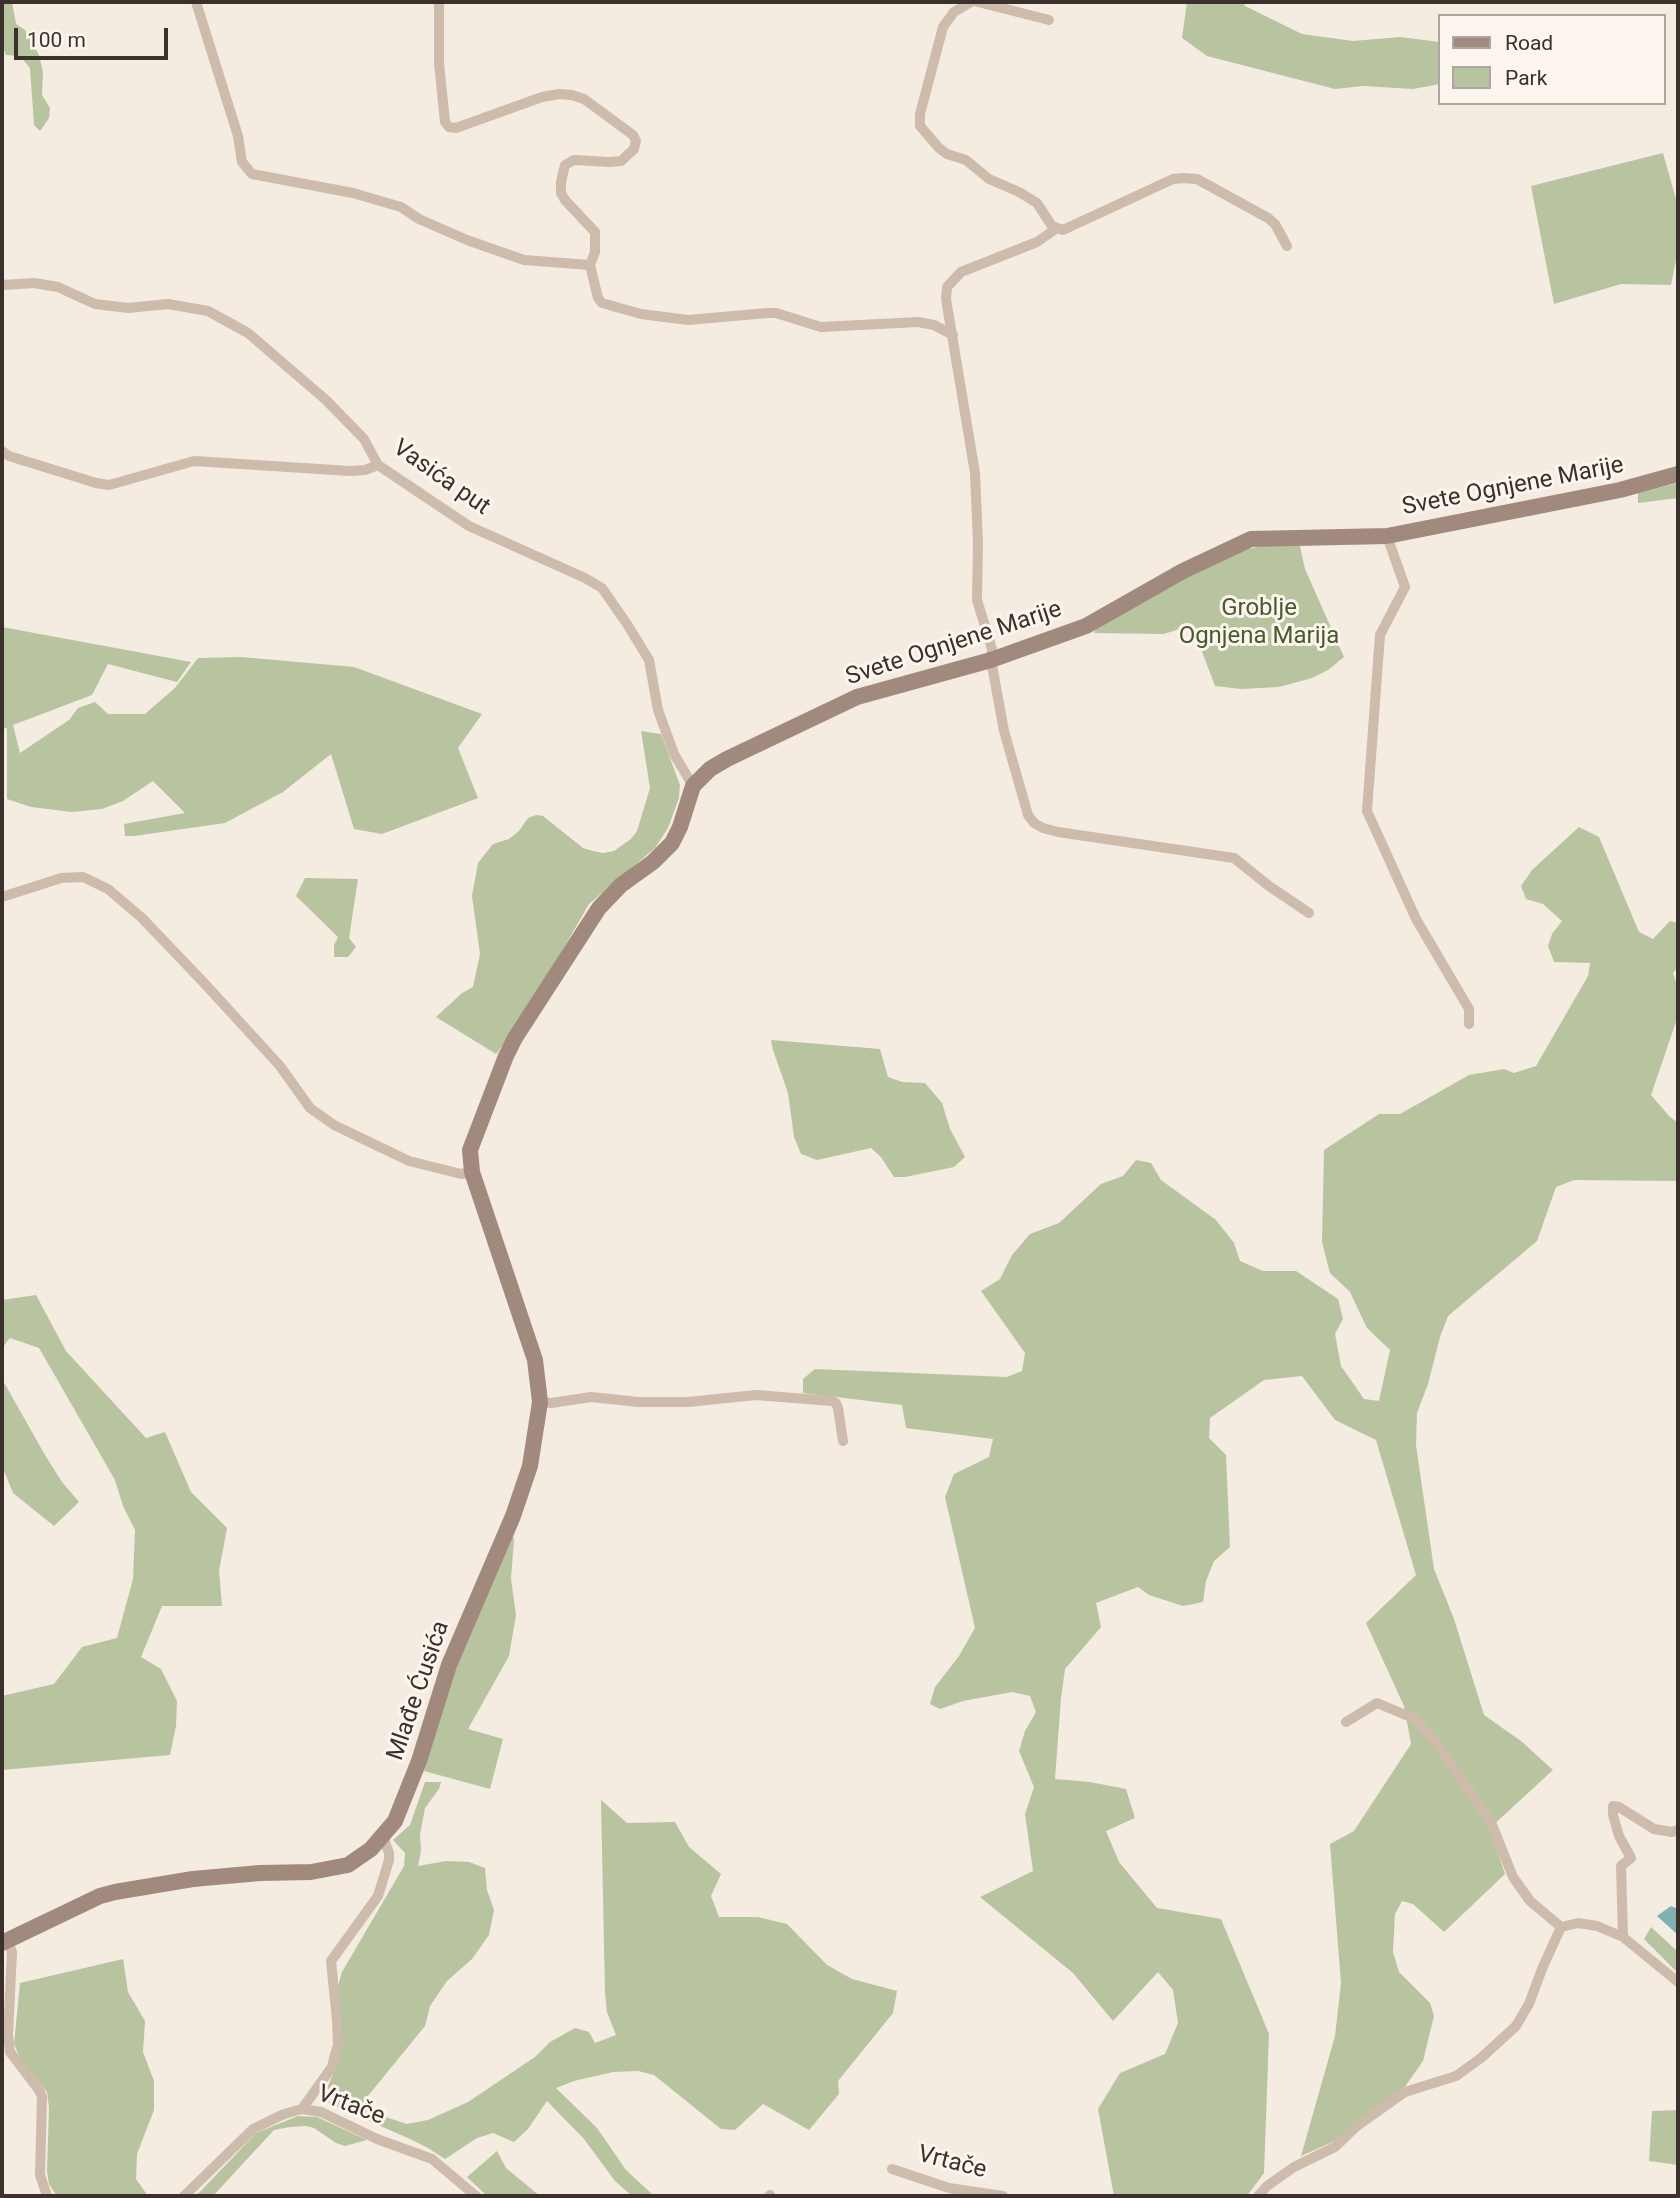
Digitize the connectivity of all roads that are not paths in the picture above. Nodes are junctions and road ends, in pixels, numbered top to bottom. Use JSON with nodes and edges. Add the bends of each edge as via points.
{"nodes":[{"id":1,"x":196,"y":2,"type":"edge"},
{"id":2,"x":439,"y":2,"type":"edge"},
{"id":3,"x":971,"y":2,"type":"edge"},
{"id":4,"x":978,"y":2,"type":"edge"},
{"id":5,"x":1049,"y":20,"type":"dead end"},
{"id":6,"x":1058,"y":228,"type":"junction"},
{"id":7,"x":1287,"y":246,"type":"dead end"},
{"id":8,"x":590,"y":265,"type":"junction"},
{"id":9,"x":2,"y":285,"type":"edge"},
{"id":10,"x":953,"y":335,"type":"junction"},
{"id":11,"x":2,"y":451,"type":"edge"},
{"id":12,"x":378,"y":465,"type":"junction"},
{"id":13,"x":1678,"y":474,"type":"edge"},
{"id":14,"x":1387,"y":536,"type":"junction"},
{"id":15,"x":991,"y":660,"type":"junction"},
{"id":16,"x":693,"y":786,"type":"junction"},
{"id":17,"x":2,"y":897,"type":"edge"},
{"id":18,"x":1309,"y":913,"type":"dead end"},
{"id":19,"x":1469,"y":1024,"type":"dead end"},
{"id":20,"x":472,"y":1172,"type":"junction"},
{"id":21,"x":540,"y":1402,"type":"junction"},
{"id":22,"x":843,"y":1441,"type":"dead end"},
{"id":23,"x":1346,"y":1722,"type":"dead end"},
{"id":24,"x":1678,"y":1830,"type":"edge"},
{"id":25,"x":383,"y":1837,"type":"junction"},
{"id":26,"x":1561,"y":1927,"type":"junction"},
{"id":27,"x":1623,"y":1937,"type":"junction"},
{"id":28,"x":3,"y":1942,"type":"edge"},
{"id":29,"x":1678,"y":1982,"type":"edge"},
{"id":30,"x":302,"y":2109,"type":"junction"},
{"id":31,"x":892,"y":2169,"type":"dead end"},
{"id":32,"x":47,"y":2196,"type":"edge"},
{"id":33,"x":184,"y":2196,"type":"edge"},
{"id":34,"x":476,"y":2196,"type":"edge"},
{"id":35,"x":1003,"y":2196,"type":"edge"},
{"id":36,"x":1258,"y":2196,"type":"edge"}],
"edges":[{"from":1,"to":8,"type":"street","via":[[242,162],[252,174],[401,207],[467,240],[524,260]]},
{"from":2,"to":8,"type":"street","via":[[439,64],[449,127],[559,94],[584,99],[633,135],[634,149],[621,161],[574,160],[563,170],[565,200],[595,232]]},
{"from":3,"to":6,"type":"street","via":[[954,12],[943,27],[919,126],[947,154],[966,160],[989,179],[1037,203]]},
{"from":4,"to":5,"type":"street"},
{"from":6,"to":7,"type":"street","via":[[1063,230],[1173,179],[1197,179],[1268,218]]},
{"from":6,"to":10,"type":"street","via":[[1037,242],[954,278],[946,299]]},
{"from":8,"to":10,"type":"street","via":[[602,303],[641,314],[688,320],[776,313],[821,327],[918,322]]},
{"from":9,"to":12,"type":"street","name":"Vasića put","via":[[58,287],[95,304],[128,308],[168,304],[208,311],[248,333],[326,400],[364,439]]},
{"from":10,"to":15,"type":"street","via":[[975,473],[977,600]]},
{"from":11,"to":12,"type":"street","via":[[109,485],[194,461],[350,471]]},
{"from":12,"to":16,"type":"street","name":"Vasića put","via":[[469,526],[602,588],[649,660],[658,710],[674,754]]},
{"from":13,"to":14,"type":"street","name":"Svete Ognjene Marije","via":[[1620,490]]},
{"from":14,"to":15,"type":"street","name":"Svete Ognjene Marije","via":[[1251,539],[1086,626]]},
{"from":14,"to":19,"type":"street","via":[[1405,587],[1380,635],[1367,811],[1416,919],[1469,1009]]},
{"from":15,"to":16,"type":"street","name":"Svete Ognjene Marije","via":[[857,696],[727,759]]},
{"from":15,"to":18,"type":"street","via":[[1004,731],[1034,823],[1058,832],[1234,858]]},
{"from":16,"to":20,"type":"street","via":[[672,842],[599,908],[515,1038],[470,1150]]},
{"from":17,"to":20,"type":"street","via":[[61,878],[83,877],[108,888],[281,1066],[310,1108],[334,1125],[409,1161],[461,1174]]},
{"from":20,"to":21,"type":"street","name":"Mlađe Ćusića","via":[[535,1360]]},
{"from":21,"to":22,"type":"street","via":[[591,1396],[688,1402],[756,1395],[832,1401],[838,1408]]},
{"from":21,"to":25,"type":"street","name":"Mlađe Ćusića","via":[[530,1466],[509,1527],[449,1665],[405,1798]]},
{"from":23,"to":26,"type":"street","via":[[1377,1703],[1413,1718],[1437,1743],[1491,1822],[1513,1877],[1530,1901]]},
{"from":24,"to":27,"type":"street","via":[[1654,1829],[1613,1806],[1619,1836],[1631,1858],[1621,1866]]},
{"from":25,"to":28,"type":"street","name":"Mlađe Ćusića","via":[[360,1858],[328,1870],[193,1879],[100,1896]]},
{"from":25,"to":30,"type":"street","via":[[389,1853],[378,1896],[331,1961],[338,2045],[332,2067]]},
{"from":26,"to":27,"type":"street","via":[[1578,1923],[1597,1926]]},
{"from":26,"to":36,"type":"street","via":[[1530,2004],[1517,2026],[1490,2050],[1456,2076],[1405,2092],[1335,2147],[1294,2167]]},
{"from":27,"to":29,"type":"street"},
{"from":28,"to":32,"type":"street","via":[[12,1952],[10,2052],[42,2097],[40,2175]]},
{"from":30,"to":33,"type":"street","name":"Vrtače","via":[[253,2129]]},
{"from":30,"to":34,"type":"street","name":"Vrtače","via":[[321,2112],[432,2159]]},
{"from":31,"to":35,"type":"street","name":"Vrtače","via":[[949,2188]]}]}
